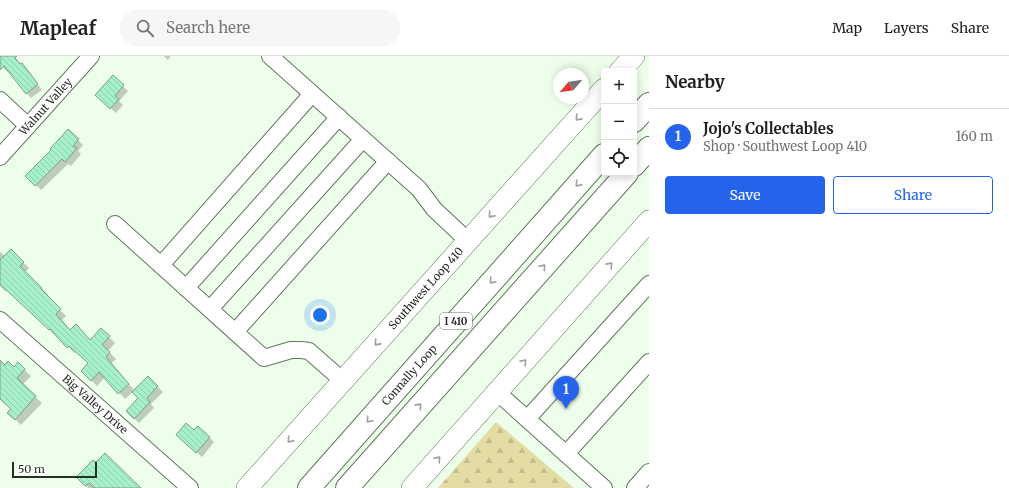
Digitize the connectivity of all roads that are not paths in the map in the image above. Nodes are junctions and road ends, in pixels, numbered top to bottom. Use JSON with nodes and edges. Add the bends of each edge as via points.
{"nodes":[{"id":1,"x":91,"y":56,"type":"edge"},
{"id":2,"x":270,"y":56,"type":"edge"},
{"id":3,"x":634,"y":56,"type":"edge"},
{"id":4,"x":623,"y":68,"type":"edge"},
{"id":5,"x":601,"y":92,"type":"edge"},
{"id":6,"x":312,"y":94,"type":"junction"},
{"id":7,"x":0,"y":100,"type":"edge"},
{"id":8,"x":649,"y":104,"type":"edge"},
{"id":9,"x":338,"y":117,"type":"junction"},
{"id":10,"x":637,"y":118,"type":"edge"},
{"id":11,"x":28,"y":126,"type":"junction"},
{"id":12,"x":363,"y":139,"type":"junction"},
{"id":13,"x":649,"y":148,"type":"edge"},
{"id":14,"x":0,"y":157,"type":"edge"},
{"id":15,"x":601,"y":158,"type":"edge"},
{"id":16,"x":388,"y":161,"type":"junction"},
{"id":17,"x":637,"y":162,"type":"edge"},
{"id":18,"x":624,"y":176,"type":"edge"},
{"id":19,"x":649,"y":221,"type":"edge"},
{"id":20,"x":115,"y":224,"type":"dead end"},
{"id":21,"x":468,"y":241,"type":"junction"},
{"id":22,"x":161,"y":265,"type":"junction"},
{"id":23,"x":649,"y":284,"type":"edge"},
{"id":24,"x":186,"y":288,"type":"junction"},
{"id":25,"x":210,"y":309,"type":"junction"},
{"id":26,"x":0,"y":320,"type":"edge"},
{"id":27,"x":235,"y":332,"type":"junction"},
{"id":28,"x":649,"y":362,"type":"edge"},
{"id":29,"x":343,"y":381,"type":"junction"},
{"id":30,"x":497,"y":392,"type":"junction"},
{"id":31,"x":527,"y":419,"type":"junction"},
{"id":32,"x":566,"y":454,"type":"junction"},
{"id":33,"x":649,"y":472,"type":"edge"},
{"id":34,"x":190,"y":488,"type":"edge"},
{"id":35,"x":247,"y":488,"type":"edge"},
{"id":36,"x":309,"y":488,"type":"edge"},
{"id":37,"x":347,"y":488,"type":"edge"},
{"id":38,"x":412,"y":488,"type":"edge"},
{"id":39,"x":604,"y":488,"type":"edge"},
{"id":40,"x":635,"y":488,"type":"edge"}],
"edges":[{"from":1,"to":11,"type":"street","name":"Walnut Valley"},
{"from":2,"to":6,"type":"street"},
{"from":3,"to":4,"type":"main road"},
{"from":5,"to":21,"type":"main road","name":"Southwest Loop 410","one_way":true},
{"from":6,"to":9,"type":"street"},
{"from":6,"to":22,"type":"street"},
{"from":7,"to":11,"type":"street"},
{"from":8,"to":10,"type":"highway"},
{"from":9,"to":12,"type":"street"},
{"from":9,"to":24,"type":"street"},
{"from":11,"to":14,"type":"street","name":"Walnut Valley"},
{"from":12,"to":16,"type":"street"},
{"from":12,"to":25,"type":"street"},
{"from":13,"to":17,"type":"highway"},
{"from":15,"to":36,"type":"highway","name":"Connally Loop","number":"I 410","one_way":true},
{"from":16,"to":21,"type":"street","via":[[419,189],[434,209]]},
{"from":16,"to":27,"type":"street"},
{"from":37,"to":18,"type":"highway","number":"I 410","one_way":true},
{"from":30,"to":19,"type":"main road","one_way":true},
{"from":20,"to":22,"type":"street"},
{"from":21,"to":29,"type":"main road","name":"Southwest Loop 410","one_way":true},
{"from":22,"to":24,"type":"street"},
{"from":23,"to":31,"type":"street"},
{"from":24,"to":25,"type":"street"},
{"from":25,"to":27,"type":"street"},
{"from":26,"to":34,"type":"street","name":"Big Valley Drive"},
{"from":27,"to":29,"type":"street","via":[[264,358],[291,350],[310,351]]},
{"from":28,"to":32,"type":"street"},
{"from":29,"to":35,"type":"main road","name":"Southwest Loop 410","one_way":true},
{"from":30,"to":31,"type":"street"},
{"from":38,"to":30,"type":"main road","one_way":true},
{"from":31,"to":32,"type":"street"},
{"from":32,"to":39,"type":"street"},
{"from":33,"to":40,"type":"street"}]}
